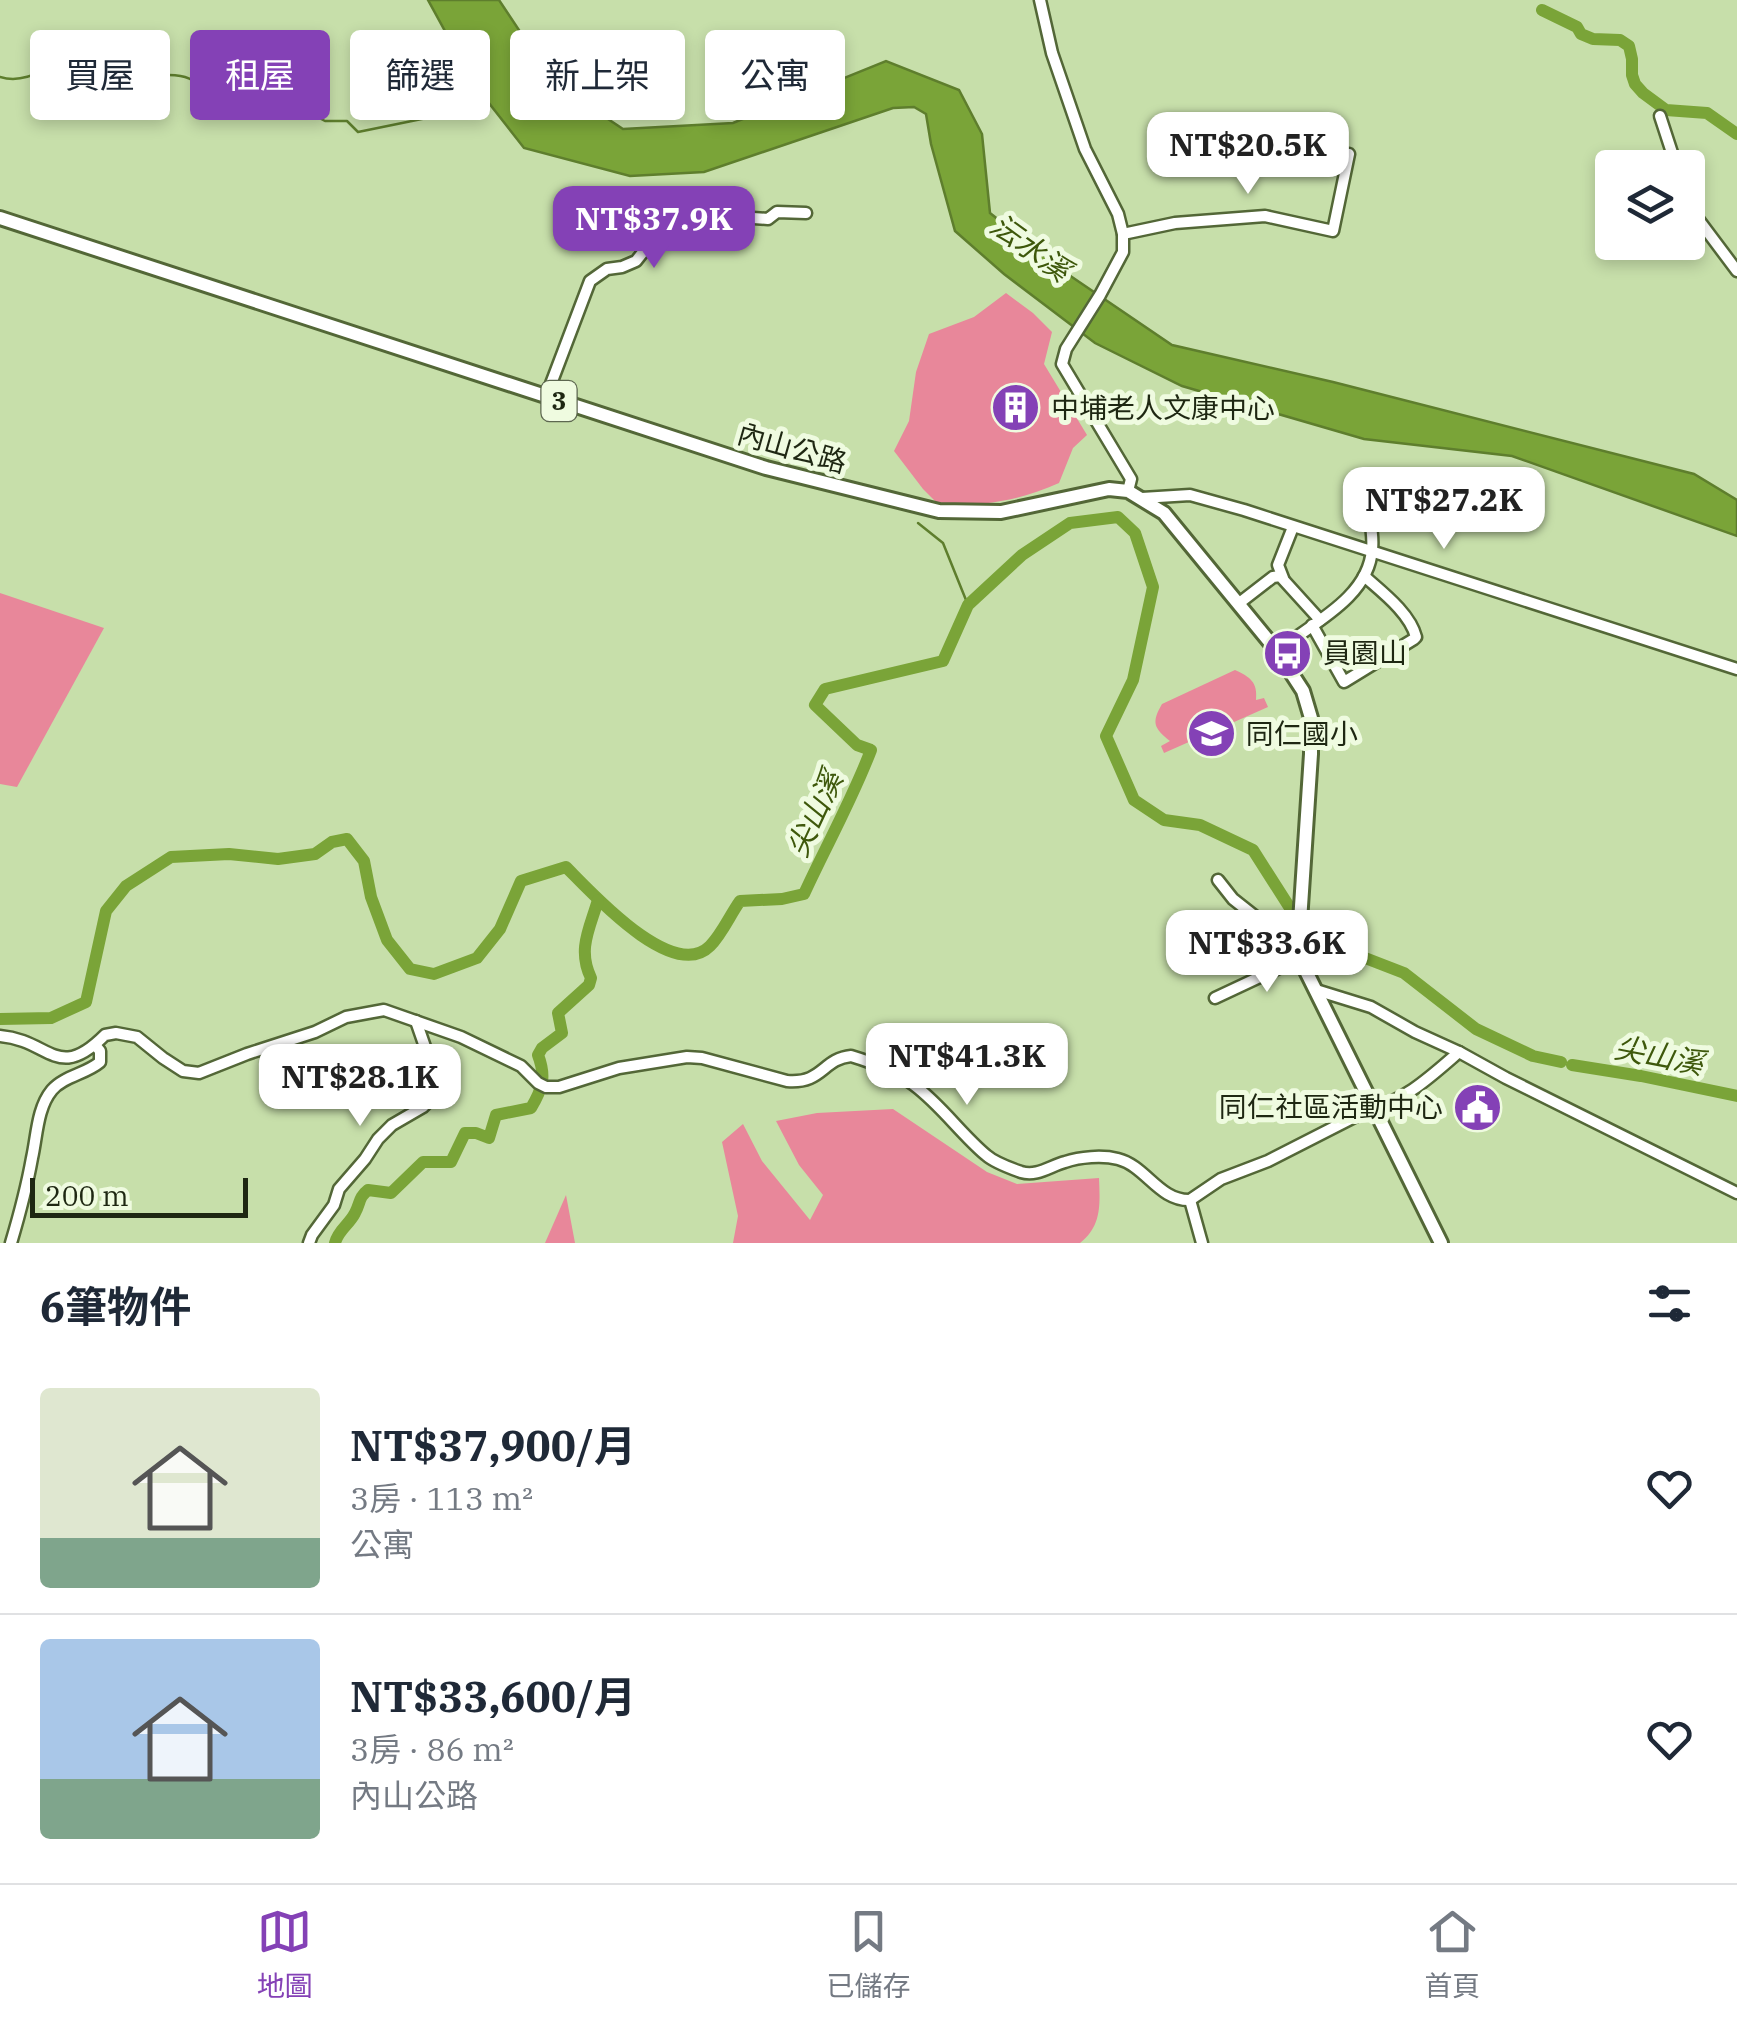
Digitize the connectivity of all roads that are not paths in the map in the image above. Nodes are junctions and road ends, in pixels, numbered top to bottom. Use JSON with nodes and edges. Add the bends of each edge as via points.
{"nodes":[{"id":1,"x":1040,"y":0,"type":"edge"},
{"id":2,"x":1660,"y":116,"type":"dead end"},
{"id":3,"x":1672,"y":150,"type":"edge"},
{"id":4,"x":1349,"y":154,"type":"dead end"},
{"id":5,"x":806,"y":213,"type":"dead end"},
{"id":6,"x":0,"y":218,"type":"edge"},
{"id":7,"x":1705,"y":229,"type":"edge"},
{"id":8,"x":1124,"y":234,"type":"junction"},
{"id":9,"x":1737,"y":271,"type":"edge"},
{"id":10,"x":546,"y":397,"type":"junction"},
{"id":11,"x":1128,"y":491,"type":"junction"},
{"id":12,"x":1142,"y":498,"type":"junction"},
{"id":13,"x":1367,"y":501,"type":"dead end"},
{"id":14,"x":1293,"y":526,"type":"junction"},
{"id":15,"x":1372,"y":550,"type":"junction"},
{"id":16,"x":1364,"y":576,"type":"junction"},
{"id":17,"x":1283,"y":578,"type":"junction"},
{"id":18,"x":1238,"y":604,"type":"junction"},
{"id":19,"x":1316,"y":622,"type":"junction"},
{"id":20,"x":1276,"y":651,"type":"junction"},
{"id":21,"x":1737,"y":669,"type":"edge"},
{"id":22,"x":1218,"y":880,"type":"dead end"},
{"id":23,"x":1297,"y":958,"type":"junction"},
{"id":24,"x":1316,"y":990,"type":"junction"},
{"id":25,"x":1215,"y":998,"type":"dead end"},
{"id":26,"x":416,"y":1021,"type":"junction"},
{"id":27,"x":0,"y":1036,"type":"edge"},
{"id":28,"x":95,"y":1045,"type":"junction"},
{"id":29,"x":1459,"y":1052,"type":"junction"},
{"id":30,"x":1375,"y":1108,"type":"junction"},
{"id":31,"x":1737,"y":1194,"type":"edge"},
{"id":32,"x":1190,"y":1200,"type":"junction"},
{"id":33,"x":11,"y":1243,"type":"edge"},
{"id":34,"x":309,"y":1243,"type":"edge"},
{"id":35,"x":1202,"y":1243,"type":"edge"},
{"id":36,"x":1441,"y":1243,"type":"edge"}],
"edges":[{"from":1,"to":8,"type":"street","via":[[1085,150]]},
{"from":2,"to":3,"type":"street"},
{"from":4,"to":8,"type":"street","via":[[1333,231],[1266,216]]},
{"from":5,"to":10,"type":"street","via":[[777,212],[768,219],[710,215],[695,224],[670,218],[636,261],[590,281]]},
{"from":6,"to":10,"type":"main road","name":"內山公路","number":"3"},
{"from":7,"to":9,"type":"street"},
{"from":8,"to":11,"type":"street","via":[[1123,252],[1062,364],[1131,479]]},
{"from":10,"to":11,"type":"main road","name":"內山公路","number":"3","via":[[766,468],[938,512],[1000,512]]},
{"from":11,"to":12,"type":"main road"},
{"from":12,"to":14,"type":"street","via":[[1190,495]]},
{"from":12,"to":18,"type":"main road","via":[[1164,513]]},
{"from":13,"to":15,"type":"street"},
{"from":14,"to":15,"type":"street"},
{"from":14,"to":17,"type":"street","via":[[1278,564]]},
{"from":15,"to":16,"type":"street"},
{"from":15,"to":21,"type":"street"},
{"from":16,"to":19,"type":"street","via":[[1354,593]]},
{"from":16,"to":19,"type":"street","via":[[1415,629],[1414,639],[1344,682]]},
{"from":17,"to":18,"type":"street","via":[[1273,577]]},
{"from":17,"to":19,"type":"street"},
{"from":18,"to":20,"type":"main road"},
{"from":19,"to":20,"type":"street"},
{"from":20,"to":23,"type":"main road","via":[[1311,718]]},
{"from":22,"to":23,"type":"street"},
{"from":23,"to":24,"type":"main road"},
{"from":23,"to":25,"type":"street"},
{"from":24,"to":29,"type":"street","via":[[1371,1007]]},
{"from":24,"to":30,"type":"main road"},
{"from":26,"to":28,"type":"street","via":[[384,1010],[346,1017],[199,1073],[183,1070],[137,1036],[105,1035]]},
{"from":26,"to":32,"type":"street","via":[[559,1088],[618,1068],[687,1057],[801,1082],[851,1056],[913,1084],[989,1158],[1033,1174],[1066,1161],[1115,1158],[1175,1199]]},
{"from":26,"to":34,"type":"street","via":[[432,1066],[430,1099],[378,1138]]},
{"from":27,"to":28,"type":"street","via":[[62,1059]]},
{"from":28,"to":33,"type":"street","via":[[100,1062],[51,1091],[41,1112]]},
{"from":29,"to":30,"type":"street","via":[[1410,1094]]},
{"from":29,"to":31,"type":"street"},
{"from":30,"to":32,"type":"street"},
{"from":30,"to":36,"type":"main road"},
{"from":32,"to":35,"type":"street"}]}
